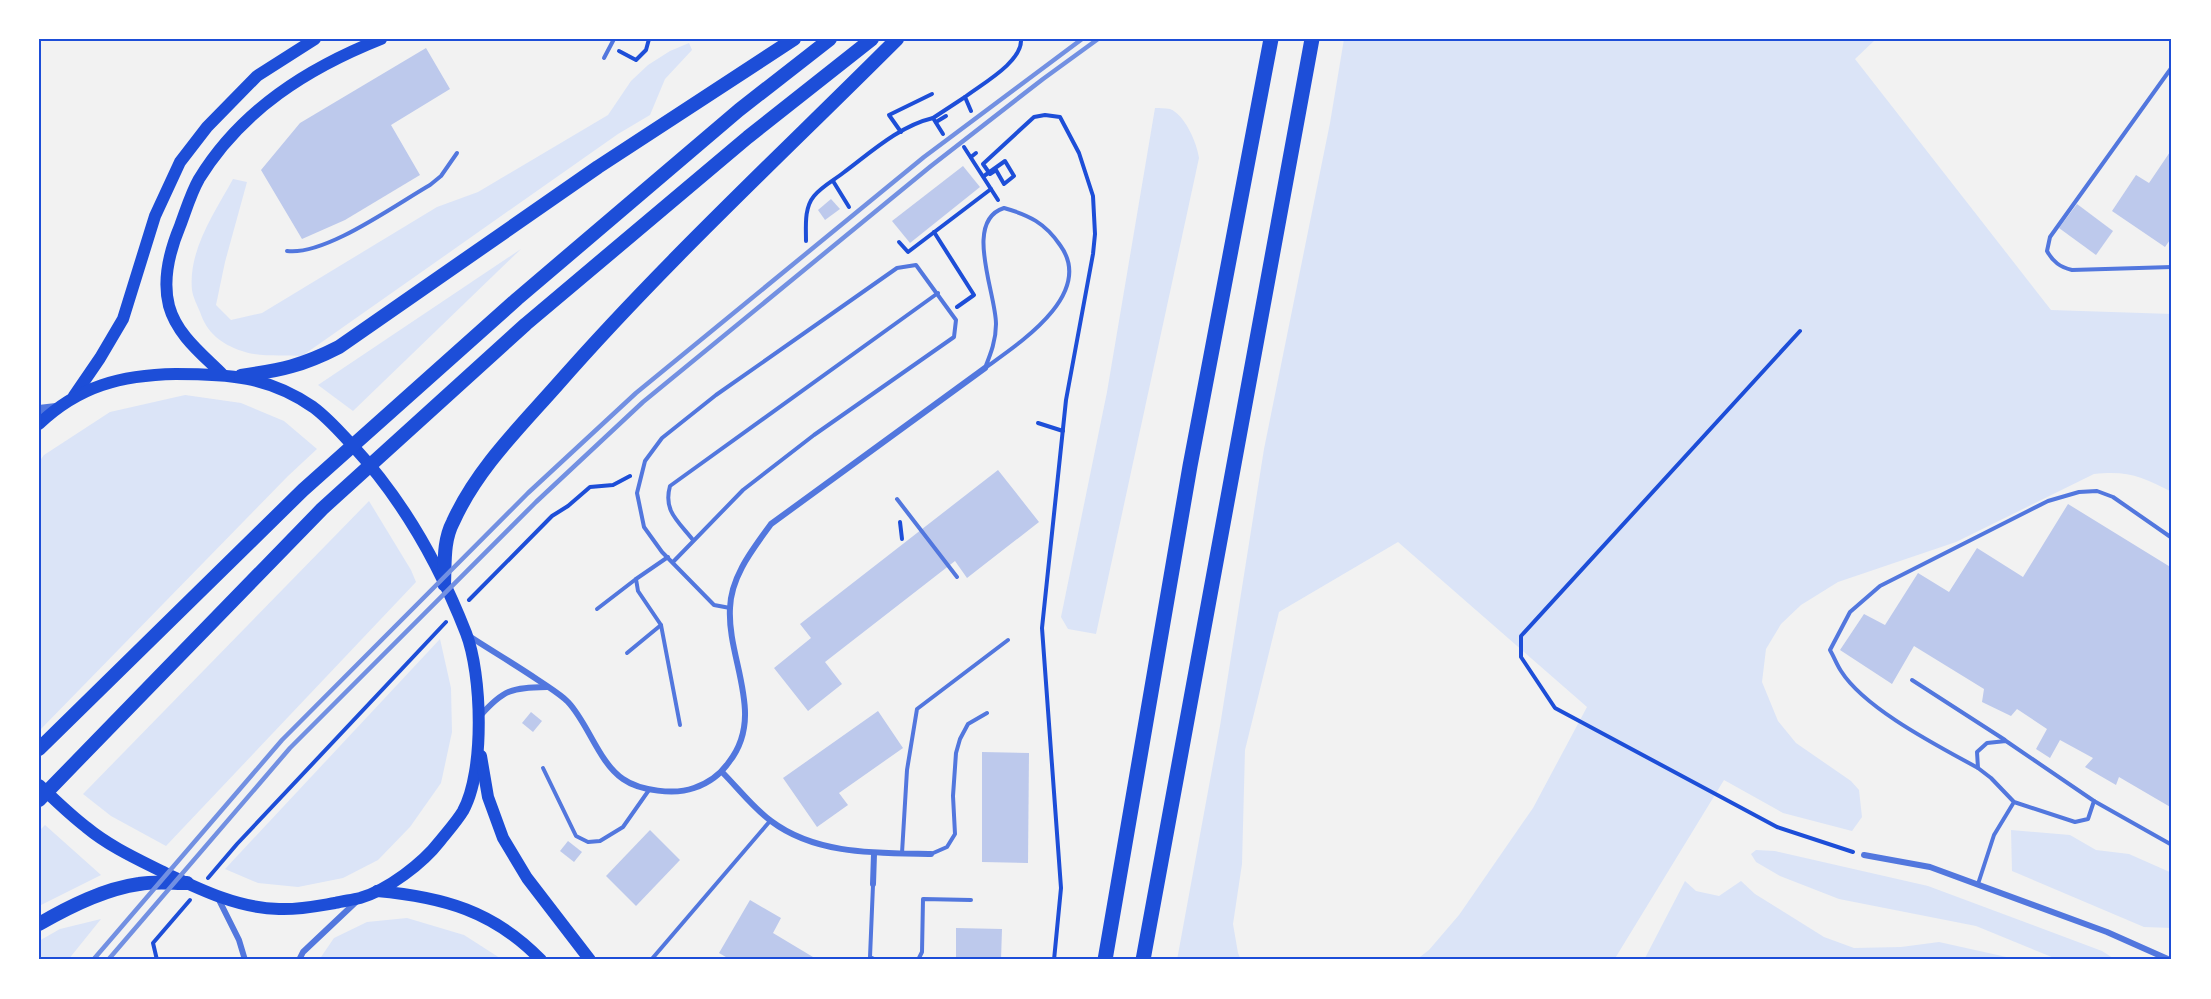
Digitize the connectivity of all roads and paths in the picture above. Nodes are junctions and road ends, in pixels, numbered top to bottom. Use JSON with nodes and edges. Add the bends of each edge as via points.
{"nodes":[{"id":1,"x":315,"y":39,"type":"edge"},
{"id":2,"x":381,"y":39,"type":"edge"},
{"id":3,"x":614,"y":39,"type":"edge"},
{"id":4,"x":649,"y":39,"type":"edge"},
{"id":5,"x":794,"y":39,"type":"edge"},
{"id":6,"x":830,"y":39,"type":"edge"},
{"id":7,"x":872,"y":39,"type":"edge"},
{"id":8,"x":897,"y":39,"type":"edge"},
{"id":9,"x":1021,"y":39,"type":"edge"},
{"id":10,"x":1271,"y":39,"type":"edge"},
{"id":11,"x":1312,"y":39,"type":"edge"},
{"id":12,"x":610,"y":47,"type":"junction"},
{"id":13,"x":604,"y":58,"type":"dead end"},
{"id":14,"x":2172,"y":67,"type":"edge"},
{"id":15,"x":932,"y":94,"type":"dead end"},
{"id":16,"x":964,"y":98,"type":"junction"},
{"id":17,"x":971,"y":111,"type":"dead end"},
{"id":18,"x":946,"y":116,"type":"dead end"},
{"id":19,"x":934,"y":120,"type":"junction"},
{"id":20,"x":901,"y":132,"type":"junction"},
{"id":21,"x":943,"y":134,"type":"dead end"},
{"id":22,"x":964,"y":147,"type":"dead end"},
{"id":23,"x":457,"y":153,"type":"dead end"},
{"id":24,"x":976,"y":153,"type":"dead end"},
{"id":25,"x":971,"y":157,"type":"junction"},
{"id":26,"x":984,"y":176,"type":"junction"},
{"id":27,"x":832,"y":181,"type":"junction"},
{"id":28,"x":992,"y":189,"type":"junction"},
{"id":29,"x":849,"y":207,"type":"dead end"},
{"id":30,"x":1004,"y":208,"type":"junction"},
{"id":31,"x":934,"y":232,"type":"junction"},
{"id":32,"x":806,"y":241,"type":"dead end"},
{"id":33,"x":899,"y":242,"type":"dead end"},
{"id":34,"x":287,"y":251,"type":"dead end"},
{"id":35,"x":2172,"y":267,"type":"edge"},
{"id":36,"x":938,"y":293,"type":"junction"},
{"id":37,"x":950,"y":312,"type":"junction"},
{"id":38,"x":1800,"y":332,"type":"dead end"},
{"id":39,"x":985,"y":368,"type":"junction"},
{"id":40,"x":222,"y":374,"type":"junction"},
{"id":41,"x":241,"y":376,"type":"junction"},
{"id":42,"x":74,"y":396,"type":"junction"},
{"id":43,"x":56,"y":408,"type":"junction"},
{"id":44,"x":39,"y":410,"type":"edge"},
{"id":45,"x":1038,"y":423,"type":"dead end"},
{"id":46,"x":39,"y":424,"type":"edge"},
{"id":47,"x":1063,"y":431,"type":"junction"},
{"id":48,"x":633,"y":468,"type":"dead end"},
{"id":49,"x":897,"y":500,"type":"dead end"},
{"id":50,"x":2172,"y":538,"type":"edge"},
{"id":51,"x":693,"y":540,"type":"junction"},
{"id":52,"x":668,"y":557,"type":"junction"},
{"id":53,"x":673,"y":562,"type":"junction"},
{"id":54,"x":957,"y":577,"type":"dead end"},
{"id":55,"x":636,"y":579,"type":"junction"},
{"id":56,"x":444,"y":584,"type":"junction"},
{"id":57,"x":465,"y":604,"type":"dead end"},
{"id":58,"x":730,"y":608,"type":"junction"},
{"id":59,"x":597,"y":609,"type":"dead end"},
{"id":60,"x":448,"y":620,"type":"dead end"},
{"id":61,"x":661,"y":625,"type":"junction"},
{"id":62,"x":464,"y":630,"type":"junction"},
{"id":63,"x":1008,"y":640,"type":"dead end"},
{"id":64,"x":627,"y":653,"type":"dead end"},
{"id":65,"x":1912,"y":680,"type":"dead end"},
{"id":66,"x":547,"y":687,"type":"junction"},
{"id":67,"x":987,"y":713,"type":"dead end"},
{"id":68,"x":478,"y":718,"type":"junction"},
{"id":69,"x":680,"y":725,"type":"dead end"},
{"id":70,"x":2006,"y":741,"type":"junction"},
{"id":71,"x":479,"y":743,"type":"junction"},
{"id":72,"x":39,"y":748,"type":"edge"},
{"id":73,"x":543,"y":768,"type":"dead end"},
{"id":74,"x":1978,"y":768,"type":"junction"},
{"id":75,"x":722,"y":772,"type":"junction"},
{"id":76,"x":39,"y":785,"type":"edge"},
{"id":77,"x":649,"y":789,"type":"junction"},
{"id":78,"x":39,"y":800,"type":"edge"},
{"id":79,"x":2094,"y":801,"type":"junction"},
{"id":80,"x":2014,"y":802,"type":"junction"},
{"id":81,"x":770,"y":821,"type":"junction"},
{"id":82,"x":2172,"y":844,"type":"edge"},
{"id":83,"x":902,"y":853,"type":"junction"},
{"id":84,"x":874,"y":854,"type":"junction"},
{"id":85,"x":931,"y":854,"type":"joint"},
{"id":86,"x":1864,"y":855,"type":"joint"},
{"id":87,"x":187,"y":883,"type":"junction"},
{"id":88,"x":873,"y":884,"type":"joint"},
{"id":89,"x":1978,"y":885,"type":"junction"},
{"id":90,"x":210,"y":890,"type":"junction"},
{"id":91,"x":377,"y":891,"type":"junction"},
{"id":92,"x":191,"y":898,"type":"dead end"},
{"id":93,"x":359,"y":898,"type":"junction"},
{"id":94,"x":971,"y":900,"type":"dead end"},
{"id":95,"x":39,"y":924,"type":"edge"},
{"id":96,"x":157,"y":960,"type":"edge"},
{"id":97,"x":245,"y":960,"type":"edge"},
{"id":98,"x":299,"y":960,"type":"edge"},
{"id":99,"x":542,"y":960,"type":"edge"},
{"id":100,"x":590,"y":960,"type":"edge"},
{"id":101,"x":651,"y":960,"type":"edge"},
{"id":102,"x":876,"y":960,"type":"edge"},
{"id":103,"x":918,"y":960,"type":"edge"},
{"id":104,"x":1054,"y":960,"type":"edge"},
{"id":105,"x":1105,"y":960,"type":"edge"},
{"id":106,"x":1143,"y":960,"type":"edge"},
{"id":107,"x":2170,"y":960,"type":"edge"}],
"edges":[{"from":1,"to":42,"type":"main road","via":[[257,76],[180,162],[155,216],[123,318]]},
{"from":2,"to":40,"type":"main road","via":[[345,53],[278,93],[234,133],[199,179],[173,244],[166,277],[169,306],[185,338]]},
{"from":3,"to":12,"type":"lane"},
{"from":4,"to":12,"type":"path","via":[[646,50],[636,60]]},
{"from":5,"to":41,"type":"highway","via":[[598,167],[339,347],[288,369]]},
{"from":6,"to":72,"type":"highway","via":[[739,110],[516,299],[303,489]]},
{"from":7,"to":78,"type":"highway","via":[[748,137],[526,324],[331,501]]},
{"from":8,"to":56,"type":"highway","via":[[602,333],[495,456],[469,489],[452,524],[445,546]]},
{"from":9,"to":16,"type":"path","via":[[1012,62]]},
{"from":10,"to":105,"type":"highway","via":[[1190,465]]},
{"from":11,"to":106,"type":"highway"},
{"from":12,"to":13,"type":"lane"},
{"from":14,"to":35,"type":"lane","via":[[2050,237],[2047,251],[2061,267],[2072,270]]},
{"from":15,"to":20,"type":"path","via":[[889,115]]},
{"from":16,"to":17,"type":"path"},
{"from":16,"to":19,"type":"path"},
{"from":18,"to":19,"type":"path"},
{"from":19,"to":20,"type":"path"},
{"from":19,"to":21,"type":"path"},
{"from":20,"to":27,"type":"path"},
{"from":22,"to":25,"type":"path"},
{"from":23,"to":34,"type":"lane","via":[[430,185],[333,242],[299,253]]},
{"from":24,"to":25,"type":"path"},
{"from":25,"to":26,"type":"path"},
{"from":26,"to":28,"type":"path"},
{"from":26,"to":47,"type":"path","via":[[1005,161],[1014,176],[1004,184],[996,170],[990,174],[983,164],[1034,117],[1060,117],[1079,153],[1093,196],[1093,254]]},
{"from":27,"to":29,"type":"path"},
{"from":27,"to":32,"type":"path","via":[[813,196],[806,216]]},
{"from":28,"to":30,"type":"path"},
{"from":28,"to":31,"type":"path"},
{"from":30,"to":39,"type":"lane","via":[[988,220],[982,246],[996,321],[995,343]]},
{"from":30,"to":39,"type":"lane","via":[[1026,214],[1051,232],[1065,251],[1069,274],[1062,299],[1047,318]]},
{"from":31,"to":33,"type":"path","via":[[908,252]]},
{"from":31,"to":37,"type":"path","via":[[974,295]]},
{"from":36,"to":37,"type":"lane"},
{"from":36,"to":51,"type":"lane","via":[[670,486],[670,513]]},
{"from":36,"to":52,"type":"lane","via":[[916,265],[897,268],[716,395],[662,438],[645,461],[637,493],[644,527]]},
{"from":37,"to":51,"type":"lane","via":[[956,320],[954,337],[761,476]]},
{"from":38,"to":86,"type":"path","via":[[1521,636],[1521,657],[1555,708],[1777,827]]},
{"from":39,"to":58,"type":"street","via":[[771,524],[749,554],[734,585]]},
{"from":40,"to":41,"type":"main road"},
{"from":40,"to":42,"type":"main road","via":[[146,374]]},
{"from":41,"to":56,"type":"main road","via":[[279,389],[330,421],[374,469],[417,528]]},
{"from":42,"to":43,"type":"main road"},
{"from":43,"to":44,"type":"street"},
{"from":43,"to":46,"type":"main road"},
{"from":45,"to":47,"type":"path"},
{"from":47,"to":104,"type":"path","via":[[1042,628],[1061,888]]},
{"from":48,"to":57,"type":"path","via":[[630,476],[613,485],[590,487],[552,516]]},
{"from":49,"to":54,"type":"lane"},
{"from":50,"to":74,"type":"lane","via":[[2113,497],[2097,491],[2079,492],[2048,501],[1880,586],[1850,612],[1830,650],[1842,672],[1864,697]]},
{"from":51,"to":53,"type":"lane"},
{"from":52,"to":53,"type":"lane"},
{"from":52,"to":55,"type":"lane"},
{"from":53,"to":58,"type":"lane","via":[[714,605]]},
{"from":55,"to":59,"type":"lane"},
{"from":55,"to":61,"type":"lane","via":[[638,591]]},
{"from":56,"to":62,"type":"main road"},
{"from":58,"to":75,"type":"street","via":[[746,724],[738,751]]},
{"from":60,"to":90,"type":"path","via":[[237,844]]},
{"from":61,"to":64,"type":"lane"},
{"from":61,"to":69,"type":"lane"},
{"from":62,"to":66,"type":"street"},
{"from":62,"to":68,"type":"main road","via":[[475,678]]},
{"from":63,"to":83,"type":"lane","via":[[917,709],[907,770]]},
{"from":65,"to":70,"type":"lane"},
{"from":66,"to":68,"type":"street","via":[[508,692],[496,698]]},
{"from":66,"to":77,"type":"street","via":[[567,701],[623,779]]},
{"from":67,"to":85,"type":"lane","via":[[968,724],[960,739],[953,796],[955,834],[947,847]]},
{"from":68,"to":71,"type":"main road"},
{"from":70,"to":74,"type":"lane","via":[[1987,743],[1977,752]]},
{"from":70,"to":79,"type":"lane"},
{"from":71,"to":91,"type":"main road","via":[[475,776],[464,810],[434,849]]},
{"from":71,"to":100,"type":"main road","via":[[488,797],[503,838],[527,878]]},
{"from":73,"to":77,"type":"lane","via":[[576,836],[588,842],[600,841],[623,827]]},
{"from":74,"to":80,"type":"lane"},
{"from":75,"to":77,"type":"street","via":[[706,784],[682,792]]},
{"from":75,"to":81,"type":"street"},
{"from":76,"to":87,"type":"main road","via":[[86,828],[121,852]]},
{"from":79,"to":80,"type":"lane","via":[[2088,819],[2075,822]]},
{"from":79,"to":82,"type":"lane"},
{"from":80,"to":89,"type":"lane","via":[[1994,836]]},
{"from":81,"to":84,"type":"street","via":[[816,842]]},
{"from":81,"to":101,"type":"lane"},
{"from":83,"to":84,"type":"street"},
{"from":83,"to":85,"type":"street"},
{"from":84,"to":88,"type":"street"},
{"from":86,"to":89,"type":"street","via":[[1930,867]]},
{"from":87,"to":90,"type":"main road"},
{"from":87,"to":95,"type":"highway","via":[[140,884],[99,895]]},
{"from":88,"to":102,"type":"lane","via":[[870,957]]},
{"from":89,"to":107,"type":"street","via":[[2107,932]]},
{"from":90,"to":93,"type":"main road","via":[[247,905],[280,909]]},
{"from":90,"to":97,"type":"street","via":[[239,940]]},
{"from":91,"to":93,"type":"main road"},
{"from":91,"to":99,"type":"main road","via":[[433,898],[465,908],[495,923]]},
{"from":92,"to":96,"type":"path","via":[[153,943]]},
{"from":93,"to":98,"type":"street"},
{"from":94,"to":103,"type":"lane","via":[[923,899],[922,952]]}]}
